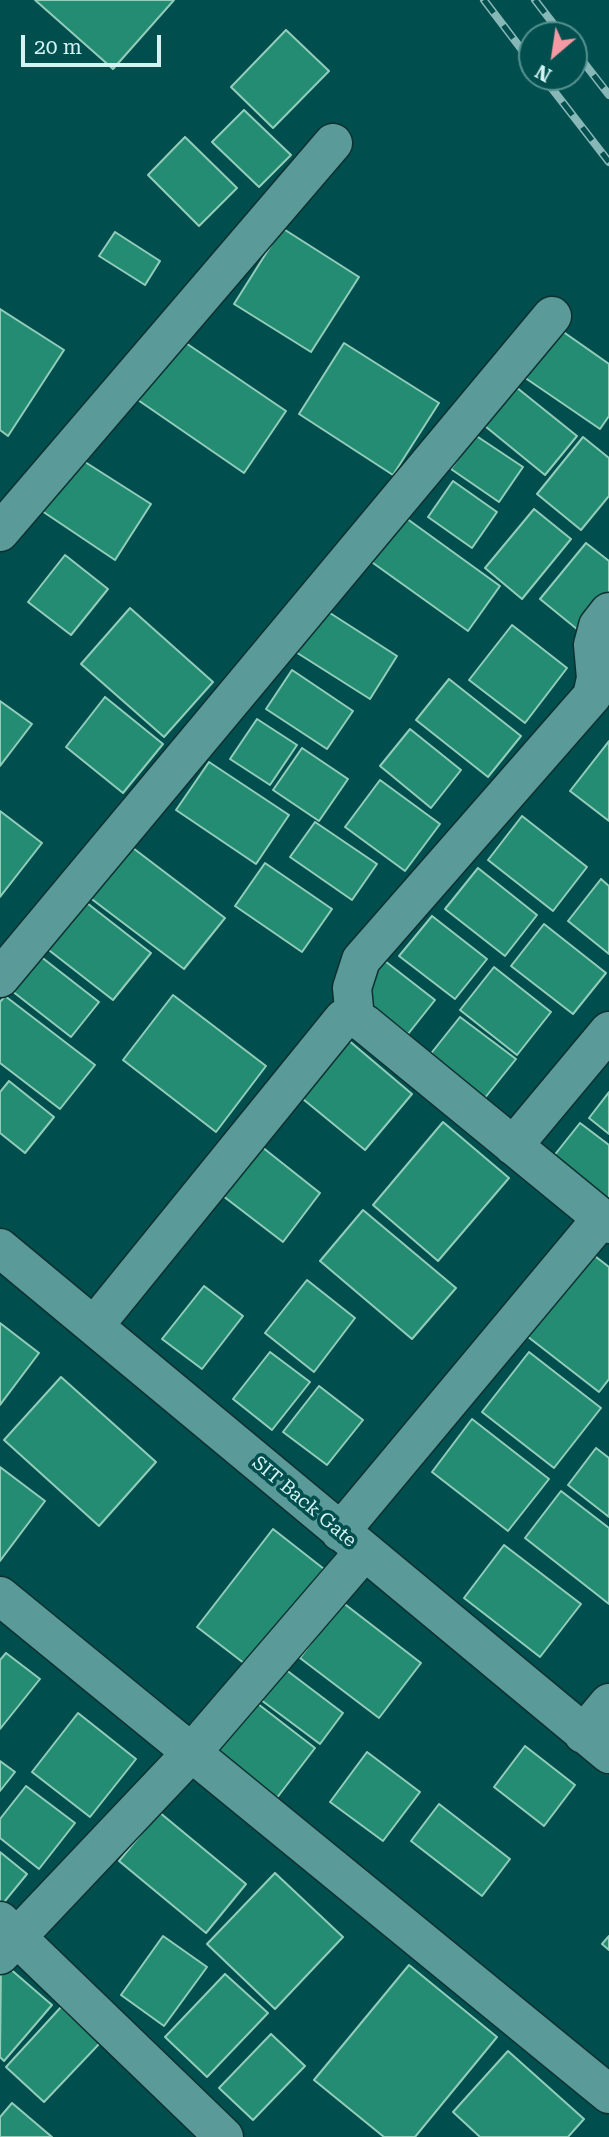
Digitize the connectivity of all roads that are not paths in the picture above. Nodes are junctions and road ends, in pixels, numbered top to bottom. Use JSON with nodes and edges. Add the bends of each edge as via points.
{"nodes":[{"id":1,"x":333,"y":143,"type":"dead end"},
{"id":2,"x":552,"y":316,"type":"dead end"},
{"id":3,"x":0,"y":532,"type":"edge"},
{"id":4,"x":609,"y":612,"type":"edge"},
{"id":5,"x":0,"y":978,"type":"edge"},
{"id":6,"x":355,"y":1018,"type":"junction"},
{"id":7,"x":609,"y":1031,"type":"edge"},
{"id":8,"x":513,"y":1146,"type":"junction"},
{"id":9,"x":605,"y":1221,"type":"edge"},
{"id":10,"x":0,"y":1248,"type":"edge"},
{"id":11,"x":94,"y":1326,"type":"junction"},
{"id":12,"x":351,"y":1542,"type":"junction"},
{"id":13,"x":0,"y":1596,"type":"edge"},
{"id":14,"x":609,"y":1703,"type":"edge"},
{"id":15,"x":596,"y":1744,"type":"edge"},
{"id":16,"x":193,"y":1751,"type":"junction"},
{"id":17,"x":6,"y":1938,"type":"edge"},
{"id":18,"x":609,"y":2094,"type":"edge"},
{"id":19,"x":224,"y":2137,"type":"edge"}],
"edges":[{"from":1,"to":3,"type":"street"},
{"from":2,"to":5,"type":"street"},
{"from":4,"to":6,"type":"street","via":[[598,626],[593,645],[596,678],[592,696],[361,960],[352,988]]},
{"from":6,"to":8,"type":"street"},
{"from":6,"to":11,"type":"street","via":[[343,1019]]},
{"from":7,"to":8,"type":"street"},
{"from":8,"to":9,"type":"street"},
{"from":9,"to":12,"type":"street"},
{"from":10,"to":11,"type":"street","name":"SIT Back Gate"},
{"from":11,"to":12,"type":"street","name":"SIT Back Gate"},
{"from":12,"to":15,"type":"street","name":"SIT Back Gate"},
{"from":12,"to":16,"type":"street"},
{"from":13,"to":16,"type":"street"},
{"from":14,"to":15,"type":"street"},
{"from":16,"to":17,"type":"street"},
{"from":16,"to":18,"type":"street"},
{"from":17,"to":19,"type":"street"}]}
